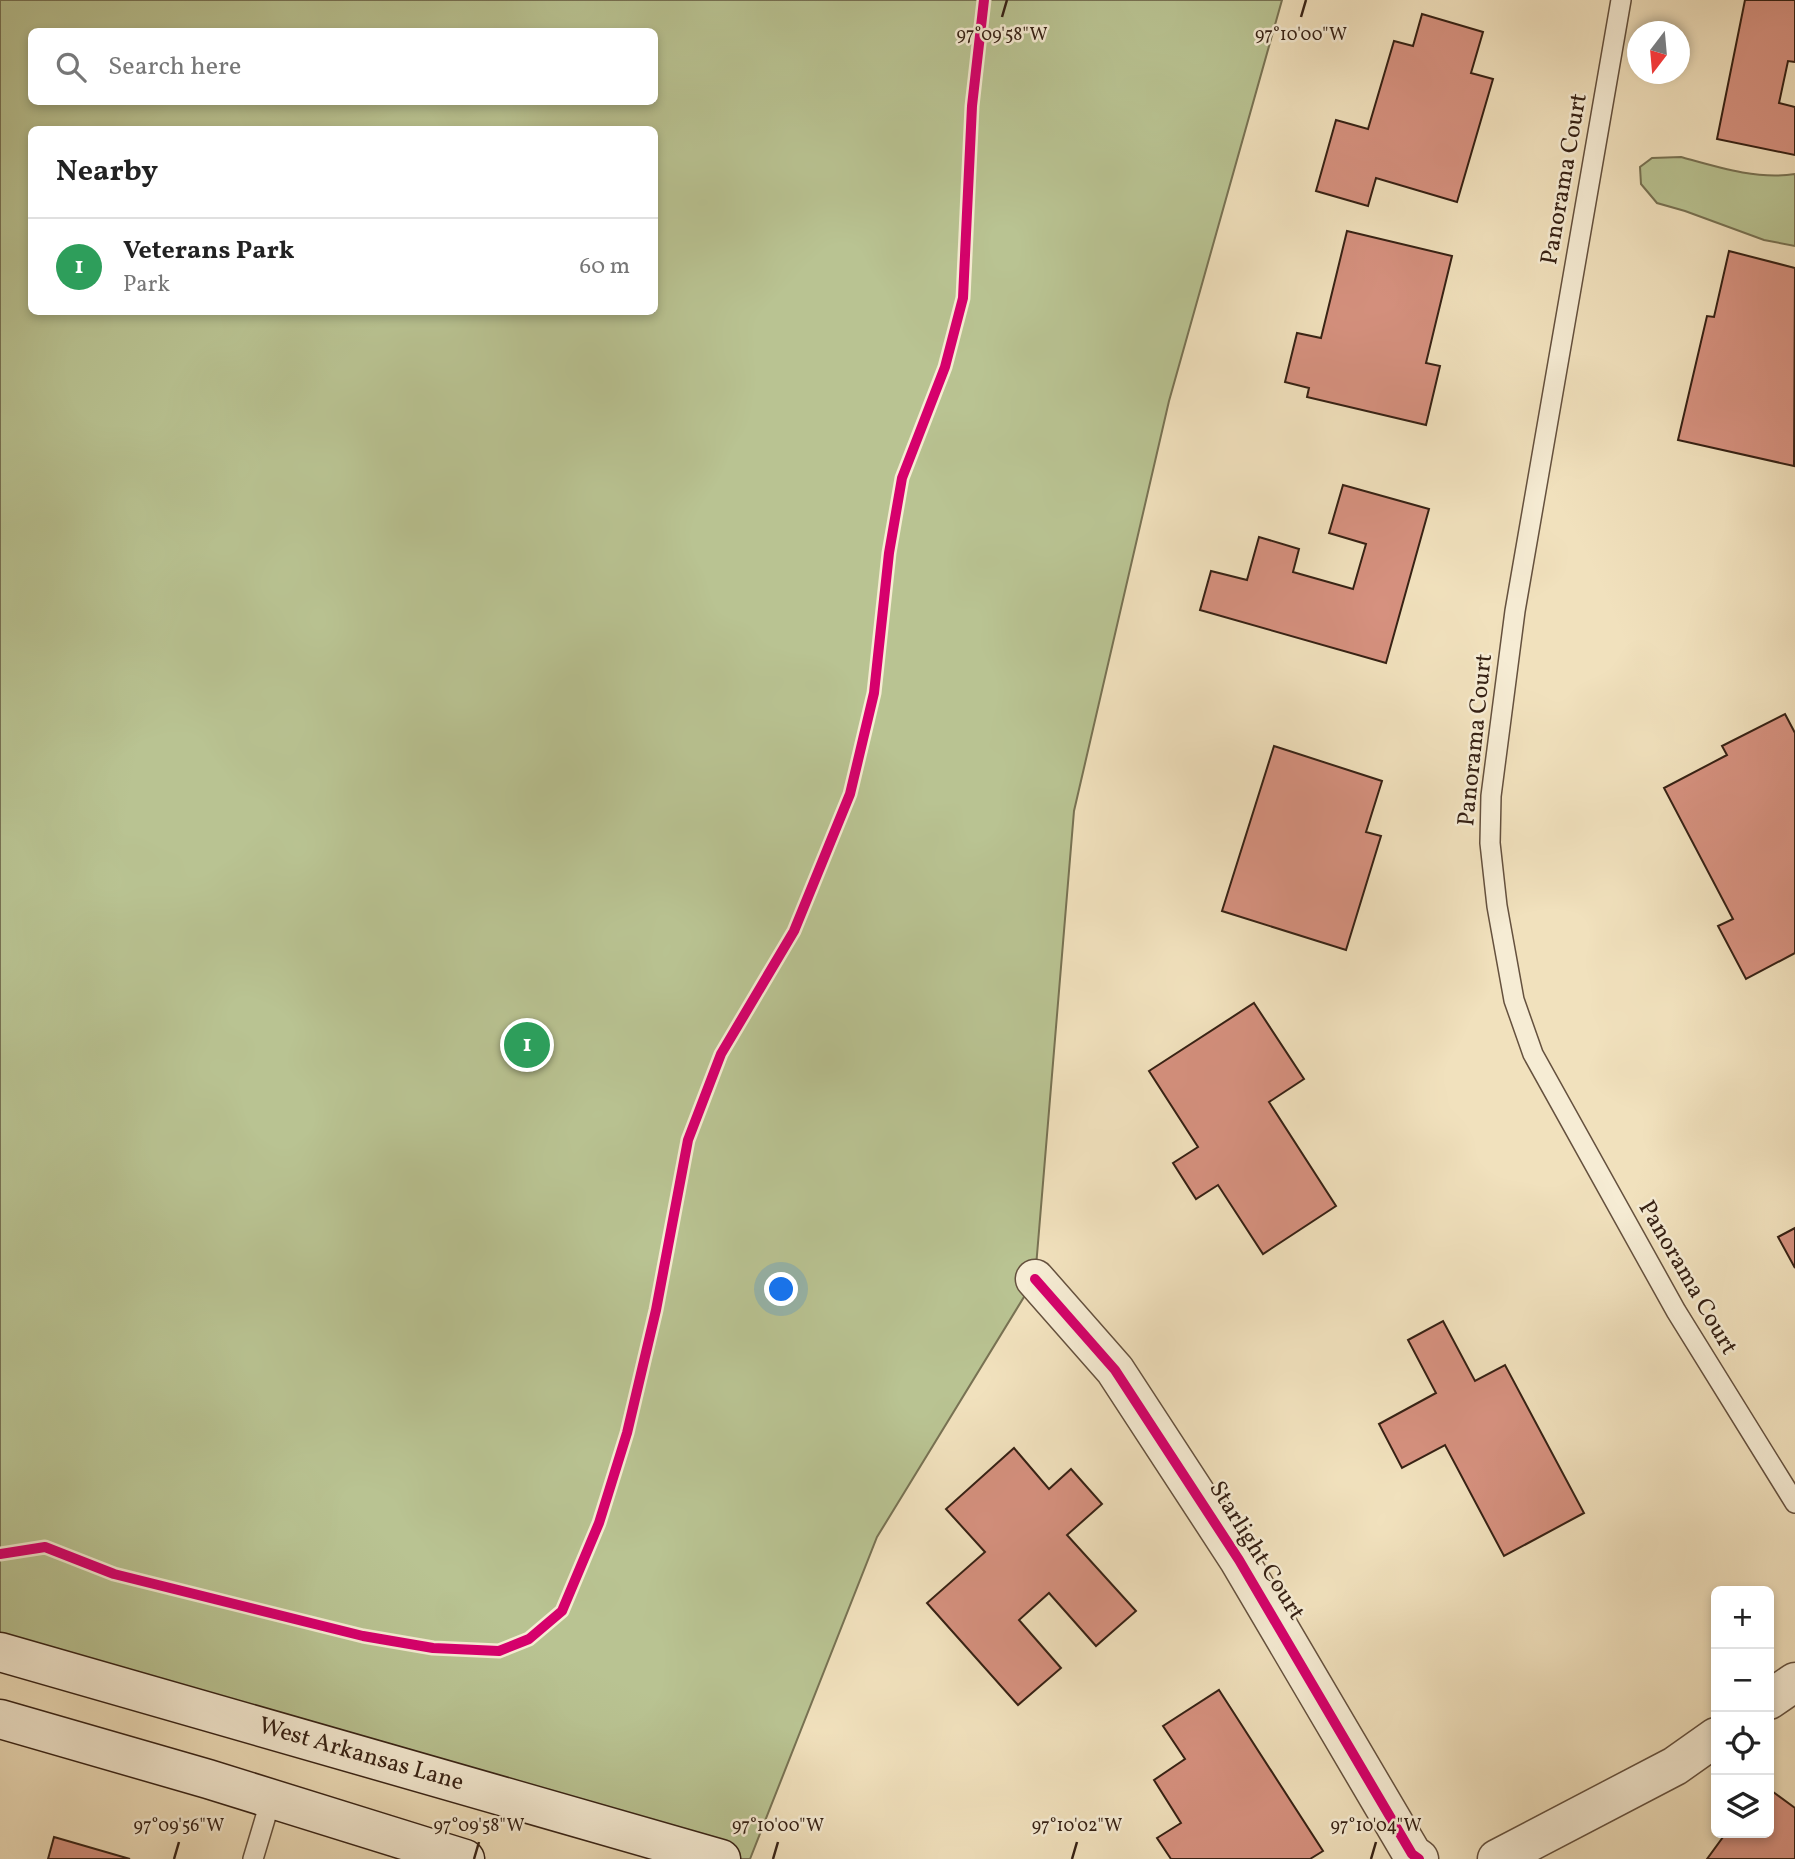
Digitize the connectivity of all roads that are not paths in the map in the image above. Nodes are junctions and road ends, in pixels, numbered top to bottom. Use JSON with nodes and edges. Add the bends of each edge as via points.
{"nodes":[{"id":1,"x":1621,"y":0,"type":"edge"},
{"id":2,"x":1035,"y":1279,"type":"dead end"},
{"id":3,"x":1795,"y":1503,"type":"edge"},
{"id":4,"x":0,"y":1652,"type":"edge"},
{"id":5,"x":1795,"y":1682,"type":"edge"},
{"id":6,"x":1774,"y":1697,"type":"edge"},
{"id":7,"x":0,"y":1719,"type":"edge"},
{"id":8,"x":1711,"y":1741,"type":"edge"},
{"id":9,"x":271,"y":1799,"type":"junction"},
{"id":10,"x":618,"y":1844,"type":"edge"},
{"id":11,"x":397,"y":1849,"type":"edge"},
{"id":12,"x":697,"y":1856,"type":"edge"},
{"id":13,"x":253,"y":1859,"type":"edge"},
{"id":14,"x":464,"y":1859,"type":"edge"},
{"id":15,"x":1419,"y":1859,"type":"edge"},
{"id":16,"x":1497,"y":1859,"type":"edge"}],
"edges":[{"from":1,"to":3,"type":"lane","name":"Panorama Court","via":[[1515,611],[1490,796],[1497,906],[1514,1000],[1533,1054],[1676,1311]]},
{"from":2,"to":15,"type":"main road","name":"Starlight Court","via":[[1115,1370],[1239,1560]]},
{"from":4,"to":10,"type":"main road","name":"West Arkansas Lane"},
{"from":5,"to":6,"type":"main road"},
{"from":7,"to":9,"type":"main road"},
{"from":8,"to":16,"type":"main road","via":[[1675,1766]]},
{"from":9,"to":11,"type":"main road"},
{"from":9,"to":13,"type":"lane"},
{"from":10,"to":12,"type":"main road","name":"West Arkansas Lane"},
{"from":11,"to":14,"type":"main road"}]}
